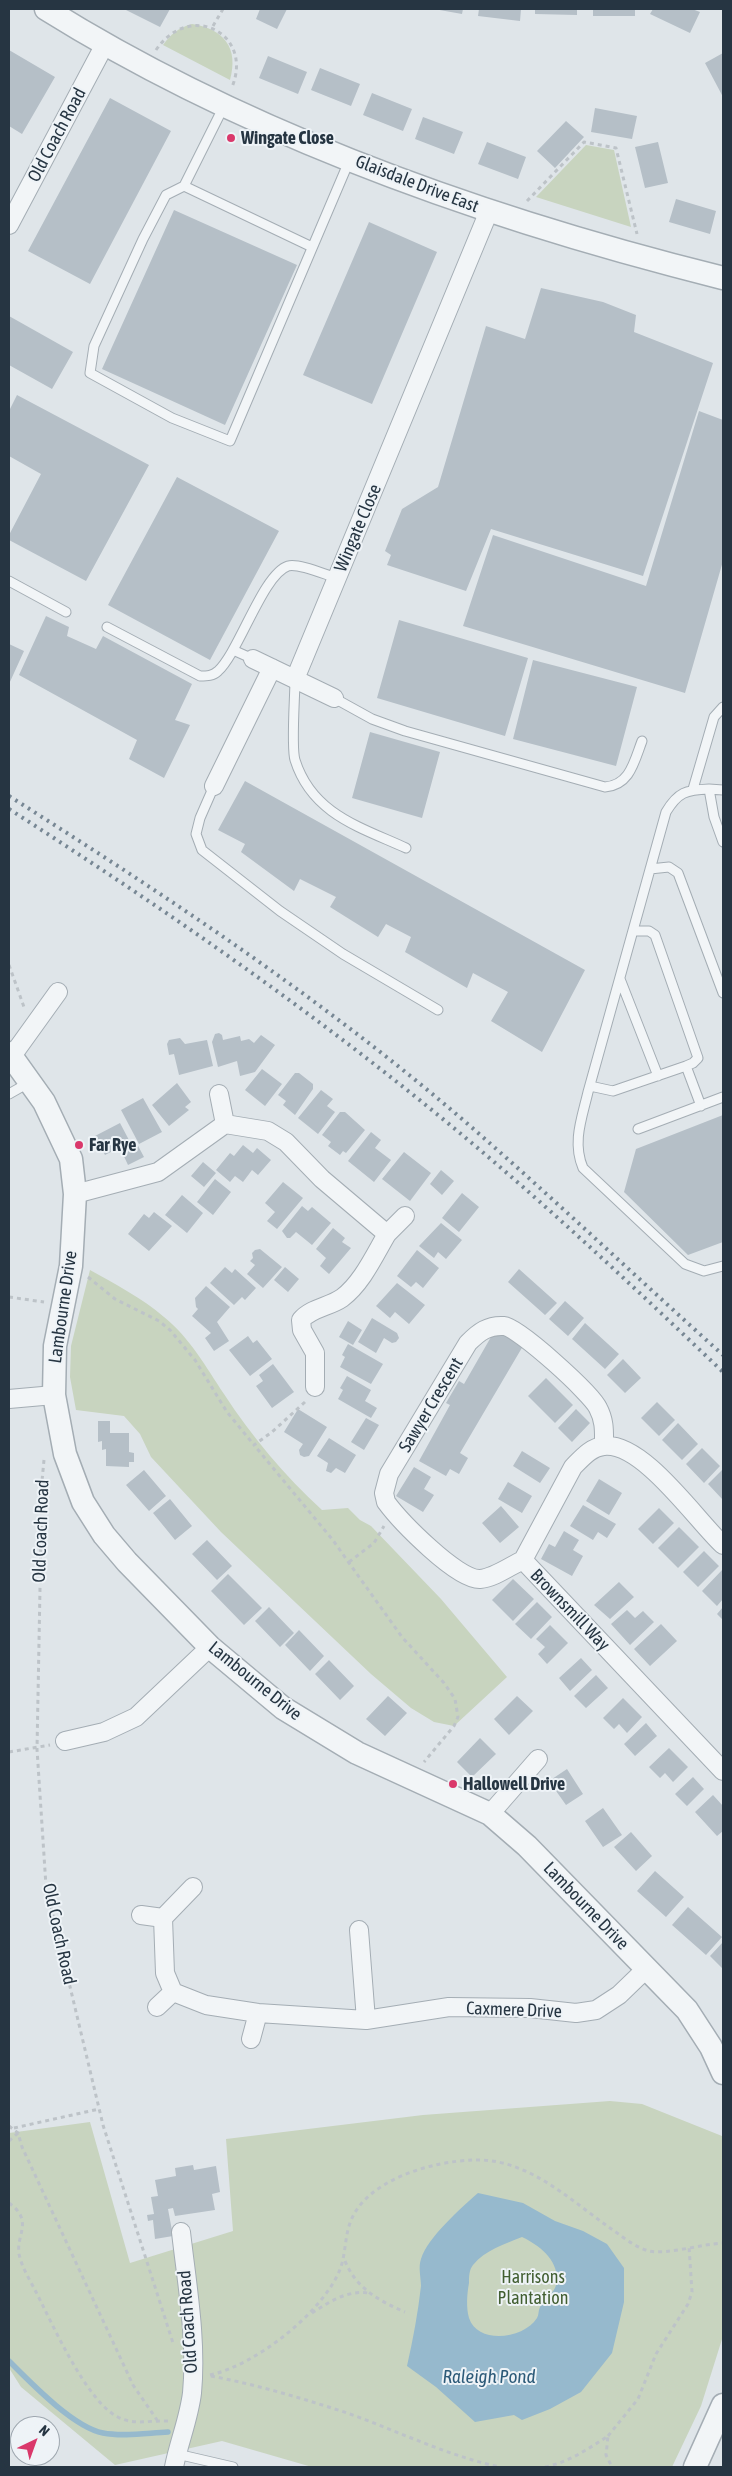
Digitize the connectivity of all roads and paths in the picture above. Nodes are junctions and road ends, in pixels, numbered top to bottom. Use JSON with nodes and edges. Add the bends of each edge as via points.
{"nodes":[{"id":1,"x":46,"y":9,"type":"edge"},
{"id":2,"x":223,"y":9,"type":"edge"},
{"id":3,"x":212,"y":26,"type":"junction"},
{"id":4,"x":104,"y":46,"type":"junction"},
{"id":5,"x":145,"y":67,"type":"junction"},
{"id":6,"x":224,"y":106,"type":"junction"},
{"id":7,"x":350,"y":159,"type":"junction"},
{"id":8,"x":184,"y":186,"type":"junction"},
{"id":9,"x":500,"y":214,"type":"junction"},
{"id":10,"x":9,"y":225,"type":"edge"},
{"id":11,"x":312,"y":247,"type":"junction"},
{"id":12,"x":643,"y":258,"type":"junction"},
{"id":13,"x":723,"y":278,"type":"edge"},
{"id":14,"x":337,"y":578,"type":"junction"},
{"id":15,"x":9,"y":580,"type":"edge"},
{"id":16,"x":66,"y":612,"type":"dead end"},
{"id":17,"x":107,"y":627,"type":"dead end"},
{"id":18,"x":233,"y":650,"type":"junction"},
{"id":19,"x":253,"y":659,"type":"joint"},
{"id":20,"x":272,"y":668,"type":"junction"},
{"id":21,"x":295,"y":679,"type":"junction"},
{"id":22,"x":334,"y":698,"type":"joint"},
{"id":23,"x":723,"y":707,"type":"edge"},
{"id":24,"x":642,"y":742,"type":"dead end"},
{"id":25,"x":214,"y":786,"type":"joint"},
{"id":26,"x":709,"y":789,"type":"junction"},
{"id":27,"x":693,"y":790,"type":"junction"},
{"id":28,"x":723,"y":790,"type":"edge"},
{"id":29,"x":723,"y":842,"type":"edge"},
{"id":30,"x":406,"y":848,"type":"dead end"},
{"id":31,"x":650,"y":869,"type":"junction"},
{"id":32,"x":633,"y":931,"type":"junction"},
{"id":33,"x":9,"y":965,"type":"edge"},
{"id":34,"x":620,"y":979,"type":"junction"},
{"id":35,"x":58,"y":992,"type":"dead end"},
{"id":36,"x":723,"y":993,"type":"edge"},
{"id":37,"x":438,"y":1010,"type":"dead end"},
{"id":38,"x":31,"y":1027,"type":"junction"},
{"id":39,"x":10,"y":1054,"type":"edge"},
{"id":40,"x":686,"y":1066,"type":"junction"},
{"id":41,"x":658,"y":1076,"type":"junction"},
{"id":42,"x":30,"y":1081,"type":"junction"},
{"id":43,"x":590,"y":1086,"type":"junction"},
{"id":44,"x":9,"y":1094,"type":"edge"},
{"id":45,"x":219,"y":1094,"type":"dead end"},
{"id":46,"x":723,"y":1098,"type":"edge"},
{"id":47,"x":700,"y":1106,"type":"junction"},
{"id":48,"x":226,"y":1124,"type":"junction"},
{"id":49,"x":638,"y":1129,"type":"dead end"},
{"id":50,"x":75,"y":1194,"type":"junction"},
{"id":51,"x":405,"y":1216,"type":"dead end"},
{"id":52,"x":387,"y":1234,"type":"junction"},
{"id":53,"x":71,"y":1266,"type":"junction"},
{"id":54,"x":723,"y":1266,"type":"edge"},
{"id":55,"x":9,"y":1297,"type":"edge"},
{"id":56,"x":62,"y":1305,"type":"junction"},
{"id":57,"x":315,"y":1387,"type":"joint"},
{"id":58,"x":54,"y":1395,"type":"junction"},
{"id":59,"x":9,"y":1399,"type":"edge"},
{"id":60,"x":254,"y":1445,"type":"junction"},
{"id":61,"x":604,"y":1446,"type":"junction"},
{"id":62,"x":65,"y":1454,"type":"junction"},
{"id":63,"x":392,"y":1510,"type":"junction"},
{"id":64,"x":723,"y":1545,"type":"edge"},
{"id":65,"x":523,"y":1560,"type":"junction"},
{"id":66,"x":349,"y":1562,"type":"junction"},
{"id":67,"x":210,"y":1647,"type":"junction"},
{"id":68,"x":65,"y":1741,"type":"joint"},
{"id":69,"x":37,"y":1749,"type":"junction"},
{"id":70,"x":9,"y":1752,"type":"edge"},
{"id":71,"x":538,"y":1759,"type":"dead end"},
{"id":72,"x":723,"y":1771,"type":"edge"},
{"id":73,"x":419,"y":1780,"type":"junction"},
{"id":74,"x":490,"y":1814,"type":"junction"},
{"id":75,"x":193,"y":1888,"type":"dead end"},
{"id":76,"x":141,"y":1915,"type":"dead end"},
{"id":77,"x":162,"y":1918,"type":"junction"},
{"id":78,"x":359,"y":1930,"type":"dead end"},
{"id":79,"x":647,"y":1968,"type":"junction"},
{"id":80,"x":172,"y":1992,"type":"junction"},
{"id":81,"x":157,"y":2007,"type":"dead end"},
{"id":82,"x":258,"y":2013,"type":"junction"},
{"id":83,"x":366,"y":2020,"type":"junction"},
{"id":84,"x":251,"y":2038,"type":"dead end"},
{"id":85,"x":723,"y":2074,"type":"edge"},
{"id":86,"x":99,"y":2109,"type":"junction"},
{"id":87,"x":9,"y":2126,"type":"edge"},
{"id":88,"x":14,"y":2128,"type":"junction"},
{"id":89,"x":18,"y":2134,"type":"junction"},
{"id":90,"x":9,"y":2141,"type":"edge"},
{"id":91,"x":9,"y":2203,"type":"edge"},
{"id":92,"x":182,"y":2232,"type":"dead end"},
{"id":93,"x":723,"y":2242,"type":"edge"},
{"id":94,"x":689,"y":2246,"type":"junction"},
{"id":95,"x":344,"y":2260,"type":"junction"},
{"id":96,"x":368,"y":2293,"type":"junction"},
{"id":97,"x":405,"y":2312,"type":"dead end"},
{"id":98,"x":307,"y":2316,"type":"junction"},
{"id":99,"x":175,"y":2349,"type":"dead end"},
{"id":100,"x":723,"y":2406,"type":"edge"},
{"id":101,"x":157,"y":2420,"type":"junction"},
{"id":102,"x":186,"y":2420,"type":"junction"},
{"id":103,"x":608,"y":2436,"type":"junction"},
{"id":104,"x":176,"y":2461,"type":"edge"},
{"id":105,"x":233,"y":2467,"type":"edge"},
{"id":106,"x":500,"y":2467,"type":"edge"},
{"id":107,"x":545,"y":2467,"type":"edge"},
{"id":108,"x":612,"y":2467,"type":"edge"},
{"id":109,"x":695,"y":2467,"type":"edge"}],
"edges":[{"from":1,"to":4,"type":"street","name":"Glaisdale Drive East"},
{"from":2,"to":3,"type":"path"},
{"from":3,"to":5,"type":"path","via":[[193,20],[173,28],[163,37]]},
{"from":3,"to":6,"type":"path","via":[[226,34],[237,61],[235,79]]},
{"from":4,"to":5,"type":"street","name":"Glaisdale Drive East"},
{"from":4,"to":10,"type":"street","name":"Old Coach Road"},
{"from":5,"to":6,"type":"street","name":"Glaisdale Drive East"},
{"from":6,"to":7,"type":"street","name":"Glaisdale Drive East"},
{"from":6,"to":8,"type":"lane"},
{"from":7,"to":9,"type":"street","name":"Glaisdale Drive East"},
{"from":7,"to":11,"type":"lane"},
{"from":8,"to":11,"type":"lane"},
{"from":8,"to":11,"type":"lane","via":[[166,195],[143,239],[94,346],[90,372],[172,418],[230,441]]},
{"from":9,"to":12,"type":"street","name":"Glaisdale Drive East"},
{"from":9,"to":12,"type":"path","via":[[584,142],[616,148]]},
{"from":9,"to":14,"type":"street","name":"Wingate Close"},
{"from":12,"to":13,"type":"street","name":"Glaisdale Drive East"},
{"from":14,"to":18,"type":"lane","via":[[299,567],[289,566],[280,572],[266,589]]},
{"from":14,"to":21,"type":"street","name":"Wingate Close"},
{"from":15,"to":16,"type":"lane"},
{"from":17,"to":18,"type":"lane","via":[[200,676],[218,672]]},
{"from":18,"to":19,"type":"lane"},
{"from":19,"to":20,"type":"street"},
{"from":20,"to":21,"type":"street"},
{"from":20,"to":25,"type":"street"},
{"from":21,"to":22,"type":"street"},
{"from":21,"to":30,"type":"lane","via":[[294,759],[310,792],[334,815]]},
{"from":22,"to":24,"type":"lane","via":[[372,719],[405,731],[605,787],[624,782]]},
{"from":23,"to":27,"type":"lane","via":[[714,717]]},
{"from":25,"to":37,"type":"lane","via":[[196,834],[202,850],[264,899],[343,954]]},
{"from":26,"to":27,"type":"lane"},
{"from":26,"to":28,"type":"lane"},
{"from":26,"to":29,"type":"lane"},
{"from":27,"to":31,"type":"lane","via":[[678,795],[666,812]]},
{"from":31,"to":32,"type":"lane"},
{"from":31,"to":36,"type":"lane","via":[[669,867],[680,876]]},
{"from":32,"to":34,"type":"lane"},
{"from":32,"to":40,"type":"lane","via":[[653,932],[657,939],[698,1054],[696,1062]]},
{"from":33,"to":38,"type":"path"},
{"from":34,"to":41,"type":"lane"},
{"from":34,"to":43,"type":"lane"},
{"from":35,"to":38,"type":"street"},
{"from":38,"to":39,"type":"street"},
{"from":39,"to":42,"type":"street","name":"Lambourne Drive"},
{"from":40,"to":41,"type":"lane"},
{"from":40,"to":47,"type":"lane"},
{"from":41,"to":43,"type":"lane","via":[[613,1090]]},
{"from":42,"to":44,"type":"lane"},
{"from":42,"to":50,"type":"street","name":"Lambourne Drive","via":[[44,1102],[71,1159]]},
{"from":43,"to":54,"type":"lane","via":[[578,1133],[577,1148],[583,1168],[685,1264],[704,1271]]},
{"from":45,"to":48,"type":"street"},
{"from":46,"to":47,"type":"lane"},
{"from":47,"to":49,"type":"lane"},
{"from":48,"to":50,"type":"street","via":[[158,1172]]},
{"from":48,"to":52,"type":"street","via":[[268,1131],[286,1142],[322,1179]]},
{"from":50,"to":53,"type":"street","name":"Lambourne Drive"},
{"from":51,"to":52,"type":"street"},
{"from":52,"to":57,"type":"street","via":[[352,1289],[301,1320],[302,1330],[315,1353]]},
{"from":53,"to":56,"type":"street","name":"Lambourne Drive"},
{"from":53,"to":60,"type":"path","via":[[102,1286],[115,1299],[170,1330]]},
{"from":55,"to":56,"type":"path"},
{"from":56,"to":58,"type":"street","name":"Lambourne Drive","via":[[55,1346]]},
{"from":57,"to":60,"type":"path","via":[[289,1417]]},
{"from":58,"to":59,"type":"street"},
{"from":58,"to":62,"type":"street","name":"Lambourne Drive"},
{"from":60,"to":66,"type":"path"},
{"from":61,"to":63,"type":"street","name":"Sawyer Crescent","via":[[604,1422],[598,1406],[586,1392],[520,1333],[506,1326],[491,1326],[479,1331],[468,1344],[389,1474],[384,1493]]},
{"from":61,"to":64,"type":"street","via":[[623,1448],[648,1466]]},
{"from":61,"to":65,"type":"street","name":"Brownsmill Way","via":[[584,1456],[573,1467]]},
{"from":62,"to":67,"type":"street","name":"Lambourne Drive","via":[[83,1502],[104,1535]]},
{"from":62,"to":69,"type":"path","name":"Old Coach Road","via":[[44,1458]]},
{"from":63,"to":65,"type":"street","name":"Sawyer Crescent","via":[[448,1565],[470,1576],[487,1577]]},
{"from":63,"to":66,"type":"path","via":[[374,1543]]},
{"from":65,"to":72,"type":"street","name":"Brownsmill Way"},
{"from":66,"to":73,"type":"path","via":[[402,1637],[455,1699],[458,1718],[429,1754]]},
{"from":67,"to":68,"type":"street","via":[[136,1717],[104,1732]]},
{"from":67,"to":73,"type":"street","name":"Lambourne Drive","via":[[283,1708],[357,1753]]},
{"from":68,"to":69,"type":"path"},
{"from":69,"to":70,"type":"path"},
{"from":69,"to":86,"type":"path","name":"Old Coach Road","via":[[46,1886]]},
{"from":71,"to":74,"type":"street"},
{"from":73,"to":74,"type":"street","name":"Lambourne Drive"},
{"from":74,"to":79,"type":"street","name":"Lambourne Drive","via":[[527,1846]]},
{"from":75,"to":77,"type":"street"},
{"from":76,"to":77,"type":"street"},
{"from":77,"to":80,"type":"street","via":[[165,1973]]},
{"from":78,"to":83,"type":"street"},
{"from":79,"to":83,"type":"street","name":"Caxmere Drive","via":[[619,1995],[596,2010],[576,2013],[530,2008],[449,2007]]},
{"from":79,"to":85,"type":"street","name":"Lambourne Drive","via":[[686,2010],[711,2047]]},
{"from":80,"to":81,"type":"street"},
{"from":80,"to":82,"type":"street","name":"Caxmere Drive","via":[[206,2005]]},
{"from":82,"to":83,"type":"street","name":"Caxmere Drive"},
{"from":82,"to":84,"type":"street"},
{"from":86,"to":88,"type":"path"},
{"from":86,"to":99,"type":"path","name":"Old Coach Road"},
{"from":87,"to":88,"type":"path"},
{"from":88,"to":89,"type":"path"},
{"from":89,"to":90,"type":"path"},
{"from":89,"to":101,"type":"path","via":[[133,2385]]},
{"from":91,"to":101,"type":"path","via":[[18,2212],[23,2226],[19,2253],[23,2268],[60,2340],[88,2385],[114,2415],[137,2423]]},
{"from":92,"to":102,"type":"street","name":"Old Coach Road","via":[[193,2350],[192,2395]]},
{"from":93,"to":94,"type":"path"},
{"from":94,"to":95,"type":"path","via":[[663,2252],[639,2247],[533,2174],[509,2164],[474,2160],[408,2173],[385,2183],[357,2209],[350,2223]]},
{"from":94,"to":103,"type":"path","via":[[692,2292],[688,2304],[656,2354],[638,2399]]},
{"from":95,"to":96,"type":"path"},
{"from":95,"to":98,"type":"path","via":[[329,2290]]},
{"from":96,"to":97,"type":"path"},
{"from":96,"to":98,"type":"path","via":[[336,2298]]},
{"from":98,"to":106,"type":"path","via":[[256,2354],[225,2371],[207,2376],[292,2396],[350,2414],[474,2462]]},
{"from":100,"to":109,"type":"street"},
{"from":101,"to":102,"type":"path"},
{"from":102,"to":104,"type":"street","name":"Old Coach Road"},
{"from":103,"to":107,"type":"path","via":[[579,2454]]},
{"from":103,"to":108,"type":"path","via":[[606,2455]]},
{"from":104,"to":105,"type":"lane"}]}
